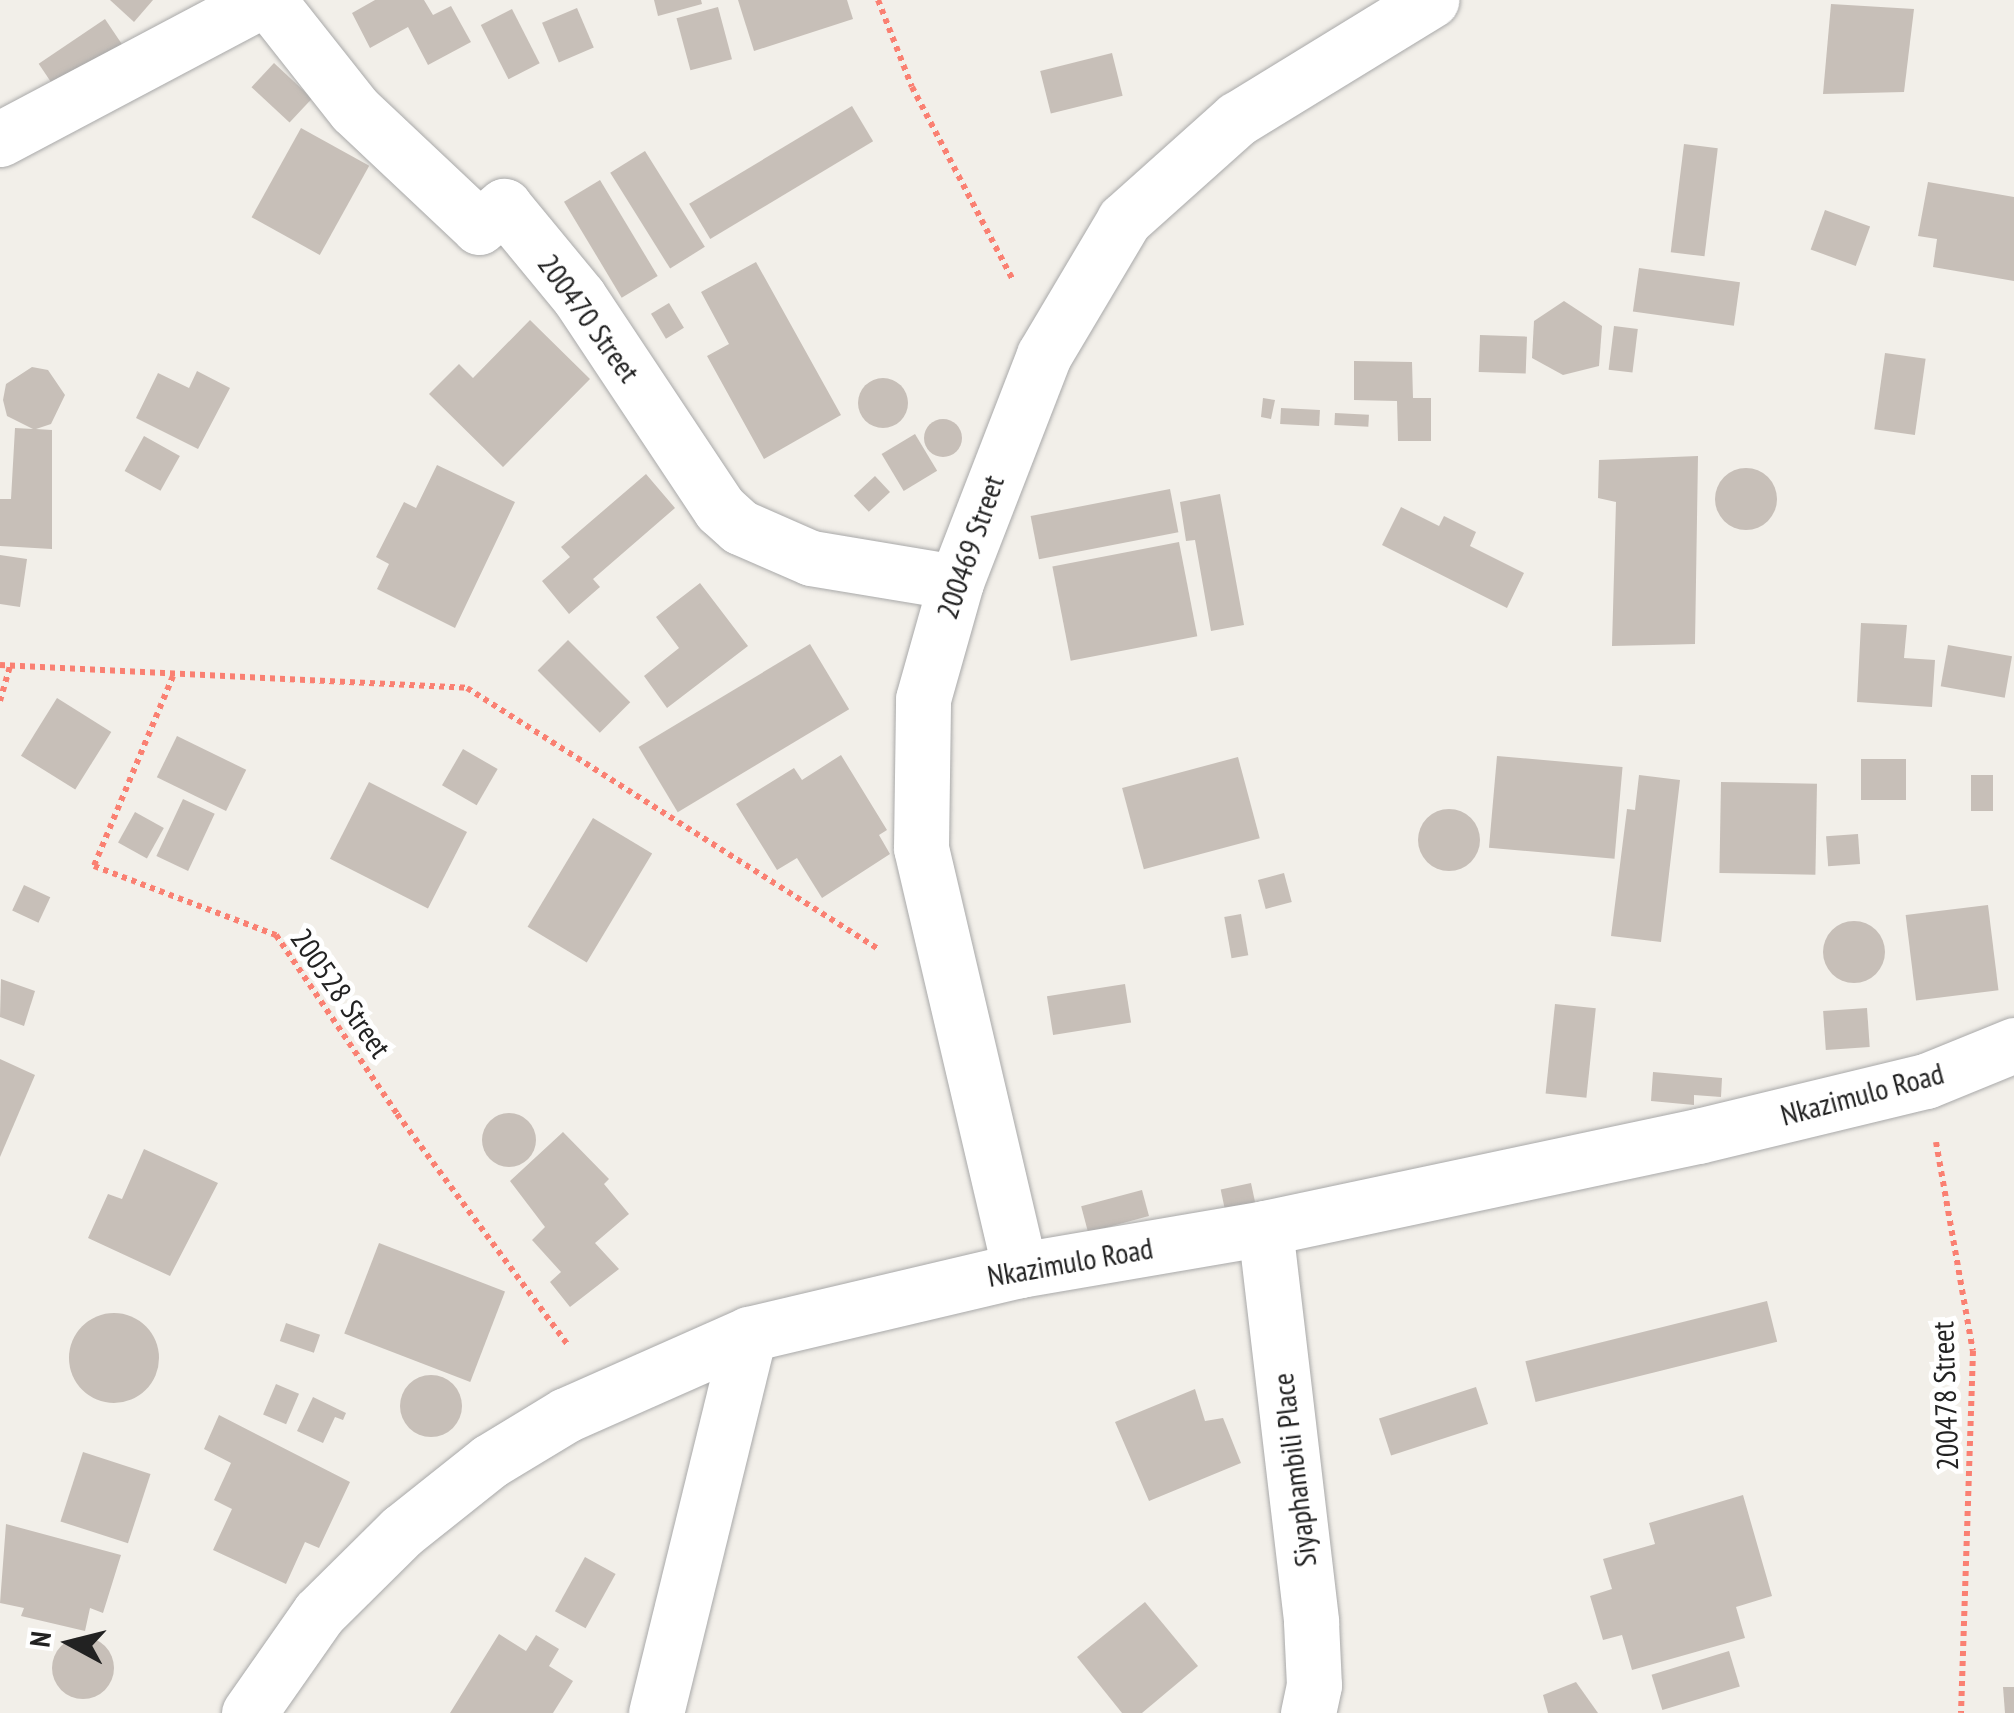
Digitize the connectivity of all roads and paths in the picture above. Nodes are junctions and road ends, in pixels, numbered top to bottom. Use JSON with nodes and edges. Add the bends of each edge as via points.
{"nodes":[{"id":1,"x":265,"y":0,"type":"edge"},
{"id":2,"x":878,"y":0,"type":"edge"},
{"id":3,"x":1431,"y":0,"type":"edge"},
{"id":4,"x":0,"y":139,"type":"edge"},
{"id":5,"x":1044,"y":355,"type":"junction"},
{"id":6,"x":956,"y":582,"type":"junction"},
{"id":7,"x":0,"y":665,"type":"edge"},
{"id":8,"x":10,"y":666,"type":"junction"},
{"id":9,"x":173,"y":676,"type":"junction"},
{"id":10,"x":0,"y":700,"type":"edge"},
{"id":11,"x":956,"y":998,"type":"junction"},
{"id":12,"x":2014,"y":1045,"type":"edge"},
{"id":13,"x":1926,"y":1081,"type":"junction"},
{"id":14,"x":1265,"y":1228,"type":"junction"},
{"id":15,"x":1020,"y":1270,"type":"junction"},
{"id":16,"x":748,"y":1334,"type":"junction"},
{"id":17,"x":607,"y":1397,"type":"junction"},
{"id":18,"x":248,"y":1713,"type":"edge"},
{"id":19,"x":656,"y":1713,"type":"edge"},
{"id":20,"x":1308,"y":1713,"type":"edge"},
{"id":21,"x":1961,"y":1713,"type":"edge"}],
"edges":[{"from":1,"to":4,"type":"street","name":"200470 Street"},
{"from":1,"to":6,"type":"street","name":"200470 Street","via":[[354,110],[479,227],[504,206],[579,297],[720,510],[740,527],[811,558]]},
{"from":2,"to":5,"type":"path","via":[[912,87],[1008,267]]},
{"from":3,"to":5,"type":"street","name":"200469 Street","via":[[1296,78],[1164,178],[1098,255]]},
{"from":5,"to":6,"type":"street","name":"200469 Street"},
{"from":6,"to":11,"type":"street","name":"200469 Street","via":[[923,699],[917,794],[920,848]]},
{"from":7,"to":8,"type":"path"},
{"from":8,"to":9,"type":"path"},
{"from":8,"to":10,"type":"path"},
{"from":9,"to":11,"type":"path","via":[[304,675],[467,688]]},
{"from":9,"to":17,"type":"path","name":"200528 Street","via":[[94,866],[276,934],[397,1114]]},
{"from":11,"to":15,"type":"street","name":"200469 Street"},
{"from":12,"to":13,"type":"street","name":"Nkazimulo Road"},
{"from":13,"to":14,"type":"street","name":"Nkazimulo Road"},
{"from":13,"to":21,"type":"path","name":"200478 Street","via":[[1973,1351]]},
{"from":14,"to":15,"type":"street","name":"Nkazimulo Road"},
{"from":14,"to":20,"type":"street","name":"Siyaphambili Place","via":[[1312,1622]]},
{"from":15,"to":16,"type":"street","name":"Nkazimulo Road"},
{"from":16,"to":17,"type":"street","name":"Nkazimulo Road"},
{"from":16,"to":19,"type":"street"},
{"from":17,"to":18,"type":"street","name":"Nkazimulo Road","via":[[490,1462],[402,1531],[319,1613]]}]}
